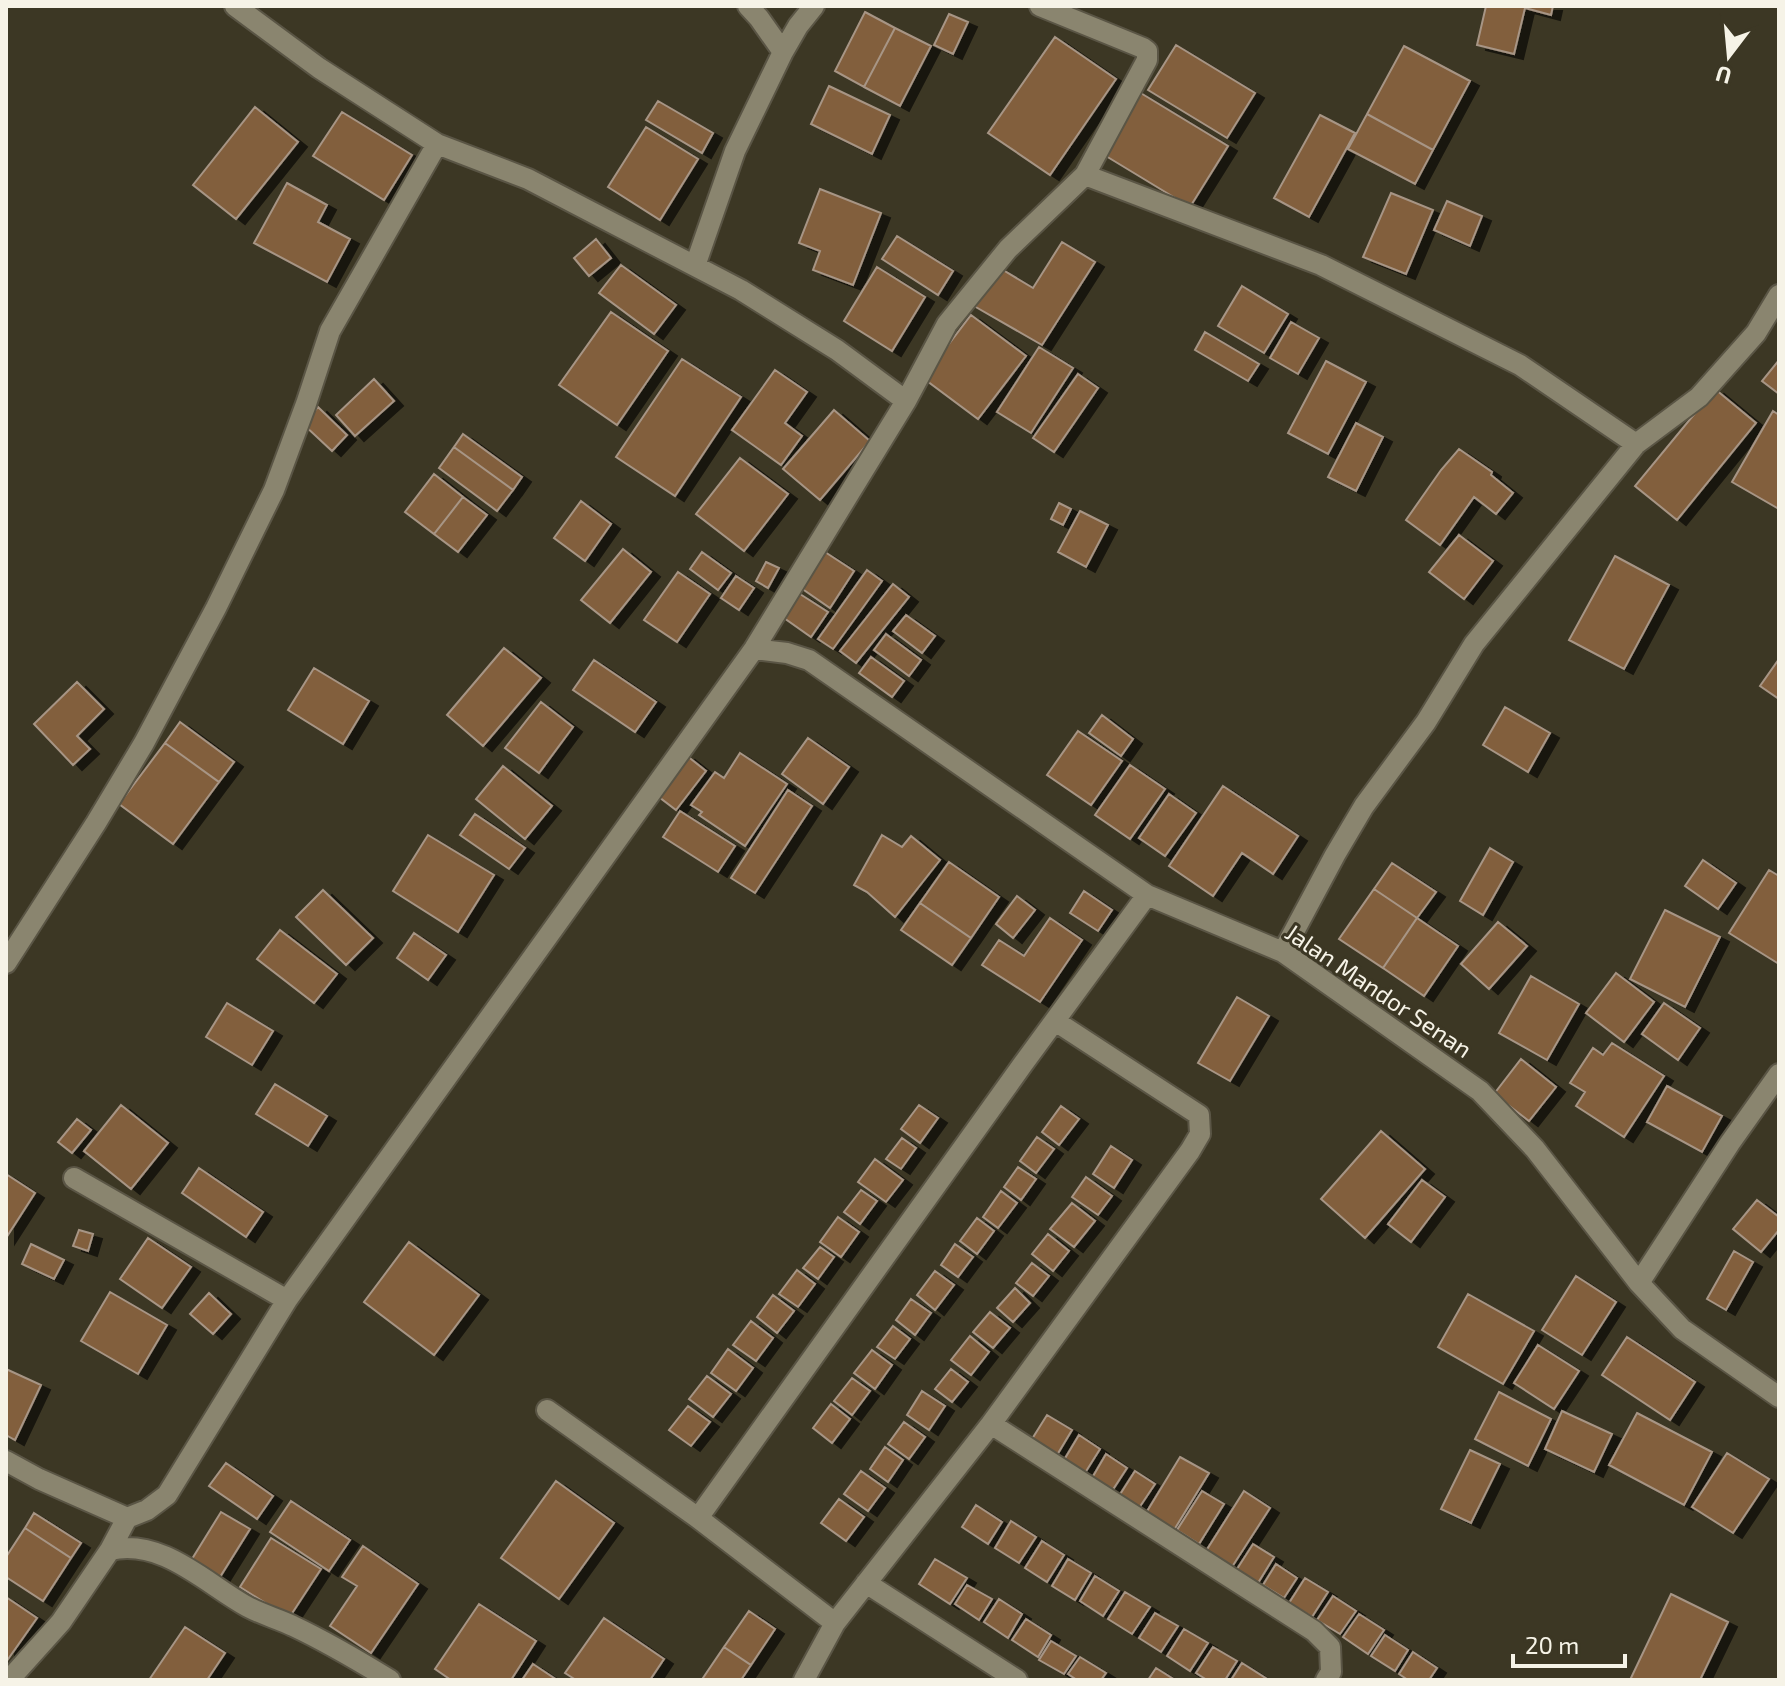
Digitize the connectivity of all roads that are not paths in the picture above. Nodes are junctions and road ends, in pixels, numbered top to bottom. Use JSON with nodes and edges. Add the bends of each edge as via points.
{"nodes":[{"id":1,"x":235,"y":6,"type":"edge"},
{"id":2,"x":748,"y":6,"type":"edge"},
{"id":3,"x":814,"y":6,"type":"edge"},
{"id":4,"x":1040,"y":6,"type":"edge"},
{"id":5,"x":783,"y":52,"type":"junction"},
{"id":6,"x":437,"y":144,"type":"junction"},
{"id":7,"x":1085,"y":175,"type":"junction"},
{"id":8,"x":695,"y":266,"type":"junction"},
{"id":9,"x":1779,"y":295,"type":"edge"},
{"id":10,"x":906,"y":401,"type":"junction"},
{"id":11,"x":1636,"y":444,"type":"junction"},
{"id":12,"x":754,"y":649,"type":"junction"},
{"id":13,"x":1147,"y":895,"type":"junction"},
{"id":14,"x":1283,"y":952,"type":"junction"},
{"id":15,"x":6,"y":963,"type":"edge"},
{"id":16,"x":1055,"y":1021,"type":"junction"},
{"id":17,"x":1779,"y":1074,"type":"edge"},
{"id":18,"x":74,"y":1178,"type":"dead end"},
{"id":19,"x":1639,"y":1283,"type":"junction"},
{"id":20,"x":287,"y":1300,"type":"junction"},
{"id":21,"x":1779,"y":1397,"type":"edge"},
{"id":22,"x":547,"y":1410,"type":"dead end"},
{"id":23,"x":991,"y":1424,"type":"junction"},
{"id":24,"x":6,"y":1461,"type":"edge"},
{"id":25,"x":127,"y":1518,"type":"junction"},
{"id":26,"x":698,"y":1518,"type":"junction"},
{"id":27,"x":110,"y":1550,"type":"junction"},
{"id":28,"x":866,"y":1583,"type":"junction"},
{"id":29,"x":835,"y":1623,"type":"junction"},
{"id":30,"x":9,"y":1680,"type":"edge"},
{"id":31,"x":390,"y":1680,"type":"edge"},
{"id":32,"x":804,"y":1680,"type":"edge"},
{"id":33,"x":1017,"y":1680,"type":"edge"},
{"id":34,"x":1326,"y":1680,"type":"edge"}],
"edges":[{"from":1,"to":6,"type":"street"},
{"from":2,"to":5,"type":"street"},
{"from":3,"to":5,"type":"street"},
{"from":4,"to":7,"type":"street","via":[[1147,54]]},
{"from":5,"to":8,"type":"street","via":[[735,151]]},
{"from":6,"to":8,"type":"street","via":[[528,179]]},
{"from":6,"to":15,"type":"street","via":[[330,331],[274,490],[216,608],[144,743]]},
{"from":7,"to":10,"type":"street","via":[[1008,249],[947,324]]},
{"from":7,"to":11,"type":"street","via":[[1321,265],[1520,365]]},
{"from":8,"to":10,"type":"street","via":[[837,350]]},
{"from":9,"to":11,"type":"street","via":[[1756,333],[1699,397]]},
{"from":10,"to":12,"type":"street"},
{"from":11,"to":14,"type":"street","via":[[1474,644],[1426,722],[1364,806]]},
{"from":12,"to":13,"type":"street","name":"Jalan Mandor Senan","via":[[809,660]]},
{"from":12,"to":20,"type":"street"},
{"from":13,"to":14,"type":"street","name":"Jalan Mandor Senan"},
{"from":13,"to":16,"type":"street"},
{"from":14,"to":19,"type":"street","name":"Jalan Mandor Senan","via":[[1480,1091],[1535,1149]]},
{"from":16,"to":23,"type":"street","via":[[1199,1115],[1200,1134]]},
{"from":16,"to":26,"type":"street"},
{"from":17,"to":19,"type":"street"},
{"from":18,"to":20,"type":"street"},
{"from":19,"to":21,"type":"street","name":"Jalan Mandor Senan","via":[[1682,1329]]},
{"from":20,"to":25,"type":"street","via":[[167,1495]]},
{"from":22,"to":26,"type":"street"},
{"from":23,"to":28,"type":"street"},
{"from":23,"to":34,"type":"street","via":[[1314,1631],[1330,1647],[1331,1672]]},
{"from":24,"to":25,"type":"street"},
{"from":25,"to":27,"type":"street"},
{"from":26,"to":29,"type":"street"},
{"from":27,"to":30,"type":"street","via":[[61,1622]]},
{"from":27,"to":31,"type":"street","via":[[135,1547],[183,1565],[249,1608],[331,1645]]},
{"from":28,"to":29,"type":"street"},
{"from":28,"to":33,"type":"street"},
{"from":29,"to":32,"type":"street"}]}
